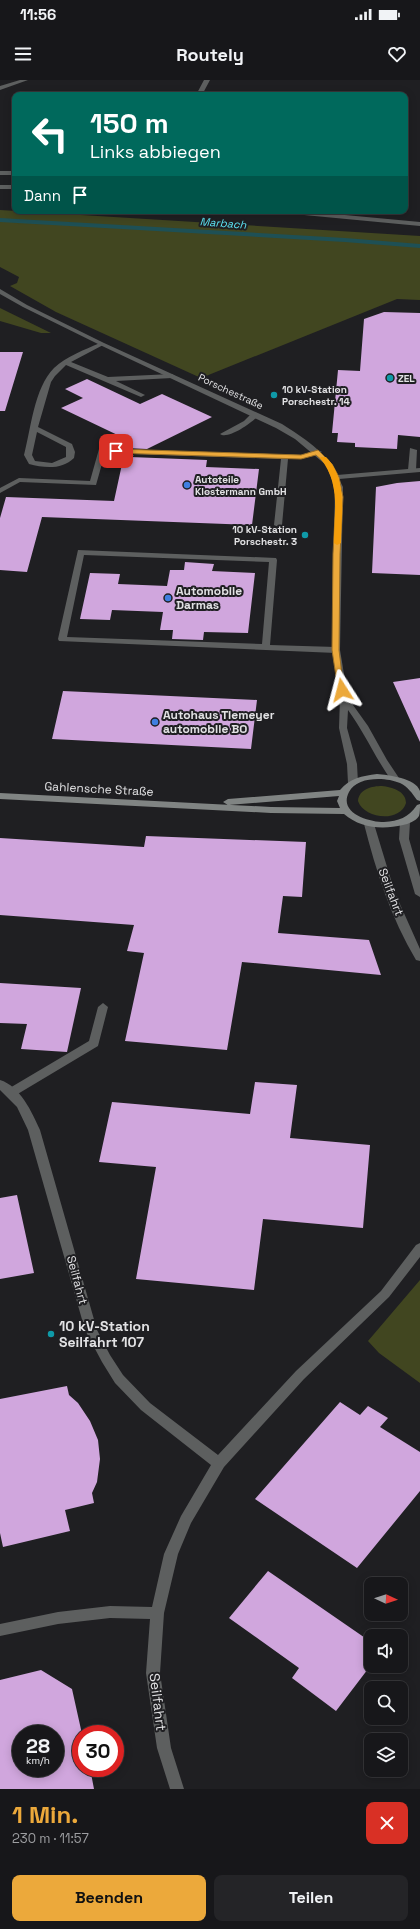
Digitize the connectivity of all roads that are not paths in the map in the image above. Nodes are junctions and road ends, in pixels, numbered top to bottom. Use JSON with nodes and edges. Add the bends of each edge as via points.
{"nodes":[{"id":1,"x":25,"y":80,"type":"edge"},
{"id":2,"x":207,"y":80,"type":"edge"},
{"id":3,"x":0,"y":88,"type":"edge"},
{"id":4,"x":201,"y":92,"type":"edge"},
{"id":5,"x":0,"y":173,"type":"edge"},
{"id":6,"x":12,"y":173,"type":"edge"},
{"id":7,"x":0,"y":187,"type":"edge"},
{"id":8,"x":12,"y":187,"type":"edge"},
{"id":9,"x":315,"y":214,"type":"edge"},
{"id":10,"x":420,"y":224,"type":"edge"},
{"id":11,"x":0,"y":291,"type":"edge"},
{"id":12,"x":102,"y":344,"type":"junction"},
{"id":13,"x":66,"y":363,"type":"junction"},
{"id":14,"x":172,"y":376,"type":"junction"},
{"id":15,"x":107,"y":379,"type":"junction"},
{"id":16,"x":141,"y":395,"type":"dead end"},
{"id":17,"x":255,"y":414,"type":"junction"},
{"id":18,"x":35,"y":428,"type":"junction"},
{"id":19,"x":224,"y":434,"type":"dead end"},
{"id":20,"x":412,"y":450,"type":"dead end"},
{"id":21,"x":318,"y":452,"type":"junction"},
{"id":22,"x":285,"y":456,"type":"junction"},
{"id":23,"x":416,"y":470,"type":"edge"},
{"id":24,"x":336,"y":477,"type":"junction"},
{"id":25,"x":0,"y":491,"type":"edge"},
{"id":26,"x":278,"y":525,"type":"dead end"},
{"id":27,"x":266,"y":647,"type":"junction"},
{"id":28,"x":336,"y":650,"type":"junction"},
{"id":29,"x":344,"y":698,"type":"junction"},
{"id":30,"x":394,"y":778,"type":"junction"},
{"id":31,"x":353,"y":783,"type":"junction"},
{"id":32,"x":416,"y":786,"type":"edge"},
{"id":33,"x":343,"y":793,"type":"junction"},
{"id":34,"x":0,"y":796,"type":"edge"},
{"id":35,"x":420,"y":798,"type":"edge"},
{"id":36,"x":197,"y":805,"type":"junction"},
{"id":37,"x":420,"y":809,"type":"edge"},
{"id":38,"x":346,"y":811,"type":"junction"},
{"id":39,"x":405,"y":822,"type":"junction"},
{"id":40,"x":369,"y":824,"type":"junction"},
{"id":41,"x":420,"y":894,"type":"edge"},
{"id":42,"x":420,"y":958,"type":"edge"},
{"id":43,"x":103,"y":1007,"type":"dead end"},
{"id":44,"x":0,"y":1084,"type":"edge"},
{"id":45,"x":12,"y":1092,"type":"junction"},
{"id":46,"x":420,"y":1248,"type":"edge"},
{"id":47,"x":219,"y":1463,"type":"junction"},
{"id":48,"x":157,"y":1613,"type":"junction"},
{"id":49,"x":0,"y":1630,"type":"edge"},
{"id":50,"x":177,"y":1789,"type":"edge"}],
"edges":[{"from":1,"to":3,"type":"street"},
{"from":2,"to":4,"type":"street"},
{"from":5,"to":6,"type":"street"},
{"from":7,"to":8,"type":"street"},
{"from":9,"to":10,"type":"street"},
{"from":11,"to":12,"type":"street","name":"Porschestraße"},
{"from":12,"to":13,"type":"street"},
{"from":12,"to":14,"type":"street","name":"Porschestraße"},
{"from":13,"to":15,"type":"street"},
{"from":13,"to":18,"type":"street","via":[[52,375],[43,396]]},
{"from":14,"to":15,"type":"street"},
{"from":14,"to":17,"type":"street","name":"Porschestraße"},
{"from":15,"to":16,"type":"street"},
{"from":17,"to":19,"type":"street","via":[[247,422]]},
{"from":17,"to":21,"type":"street","name":"Porschestraße","via":[[298,437]]},
{"from":18,"to":18,"type":"street","via":[[28,455],[32,462],[52,466],[64,463],[70,458],[69,446]]},
{"from":20,"to":23,"type":"street"},
{"from":21,"to":22,"type":"street","via":[[301,457]]},
{"from":21,"to":24,"type":"street","name":"Porschestraße"},
{"from":22,"to":25,"type":"street","via":[[102,451],[93,483],[19,480]]},
{"from":22,"to":26,"type":"street"},
{"from":23,"to":24,"type":"street"},
{"from":24,"to":28,"type":"street","name":"Porschestraße","via":[[339,497]]},
{"from":27,"to":27,"type":"street","via":[[62,639],[81,552],[273,560]]},
{"from":27,"to":28,"type":"street"},
{"from":28,"to":29,"type":"street","name":"Porschestraße"},
{"from":29,"to":30,"type":"street","name":"Porschestraße","via":[[364,726]]},
{"from":29,"to":31,"type":"street","name":"Porschestraße","via":[[343,728],[352,764]]},
{"from":30,"to":31,"type":"street","via":[[372,777]]},
{"from":30,"to":32,"type":"street"},
{"from":31,"to":33,"type":"street"},
{"from":32,"to":35,"type":"street"},
{"from":33,"to":36,"type":"street","name":"Gahlensche Straße"},
{"from":33,"to":38,"type":"street","via":[[342,802]]},
{"from":34,"to":36,"type":"street","name":"Gahlensche Straße"},
{"from":36,"to":38,"type":"street","name":"Gahlensche Straße","via":[[271,810]]},
{"from":37,"to":39,"type":"street"},
{"from":38,"to":40,"type":"street","via":[[356,819]]},
{"from":39,"to":40,"type":"street","via":[[388,825]]},
{"from":39,"to":41,"type":"street","via":[[404,839]]},
{"from":40,"to":42,"type":"street","name":"Seilfahrt","via":[[386,882],[411,943]]},
{"from":43,"to":45,"type":"street","via":[[94,1043]]},
{"from":44,"to":45,"type":"street","name":"Seilfahrt"},
{"from":45,"to":47,"type":"street","name":"Seilfahrt","via":[[28,1115],[34,1130],[91,1330],[106,1358],[123,1384],[153,1413]]},
{"from":46,"to":47,"type":"street","name":"Seilfahrt","via":[[386,1294],[300,1375]]},
{"from":47,"to":48,"type":"street","name":"Seilfahrt","via":[[186,1520],[171,1554]]},
{"from":48,"to":49,"type":"street","via":[[102,1612]]},
{"from":48,"to":50,"type":"street","name":"Seilfahrt","via":[[153,1673],[164,1748]]}]}
